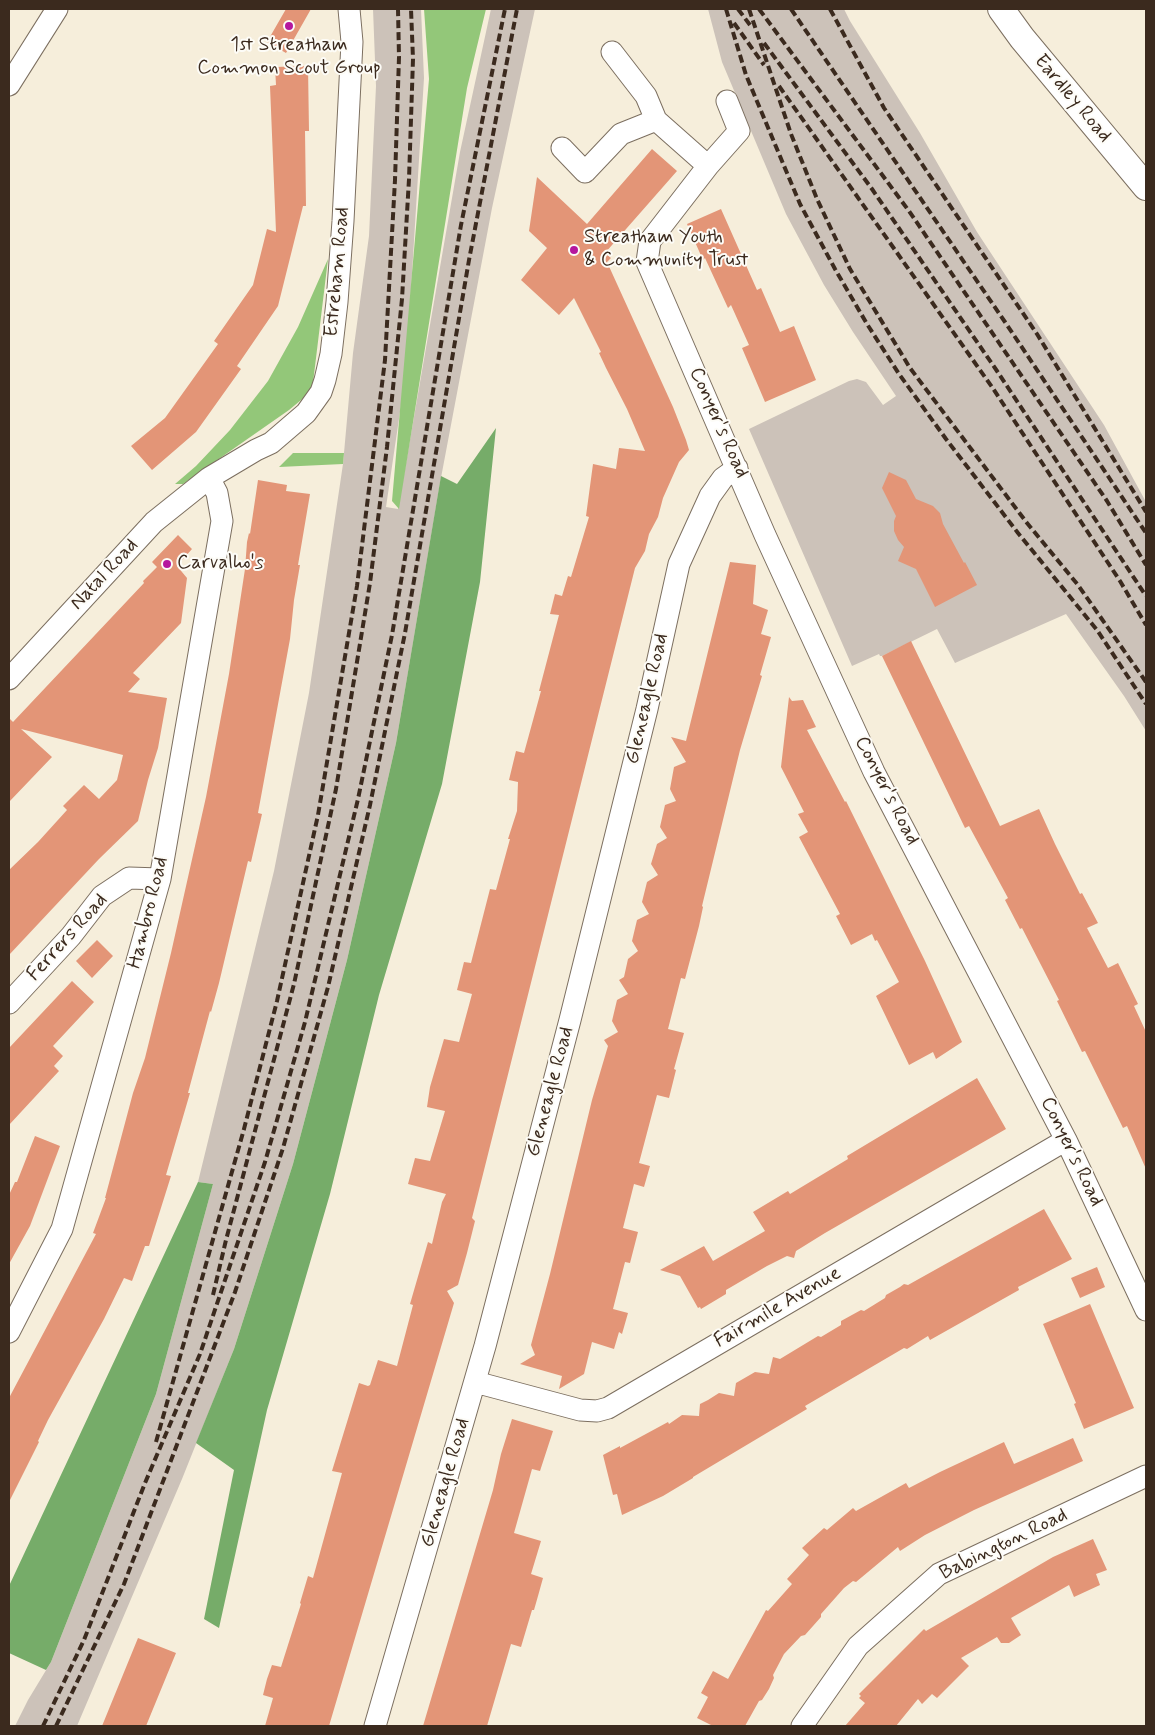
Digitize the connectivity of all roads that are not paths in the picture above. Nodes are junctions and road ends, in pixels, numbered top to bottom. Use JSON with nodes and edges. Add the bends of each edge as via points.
{"nodes":[{"id":1,"x":57,"y":9,"type":"edge"},
{"id":2,"x":349,"y":9,"type":"edge"},
{"id":3,"x":1001,"y":9,"type":"edge"},
{"id":4,"x":612,"y":52,"type":"dead end"},
{"id":5,"x":9,"y":86,"type":"edge"},
{"id":6,"x":727,"y":101,"type":"dead end"},
{"id":7,"x":656,"y":120,"type":"junction"},
{"id":8,"x":562,"y":148,"type":"dead end"},
{"id":9,"x":708,"y":166,"type":"junction"},
{"id":10,"x":1146,"y":187,"type":"edge"},
{"id":11,"x":737,"y":468,"type":"junction"},
{"id":12,"x":209,"y":478,"type":"junction"},
{"id":13,"x":9,"y":679,"type":"edge"},
{"id":14,"x":160,"y":879,"type":"junction"},
{"id":15,"x":9,"y":1003,"type":"edge"},
{"id":16,"x":1066,"y":1140,"type":"junction"},
{"id":17,"x":1146,"y":1310,"type":"edge"},
{"id":18,"x":9,"y":1332,"type":"edge"},
{"id":19,"x":475,"y":1382,"type":"junction"},
{"id":20,"x":1146,"y":1476,"type":"edge"},
{"id":21,"x":375,"y":1726,"type":"edge"},
{"id":22,"x":802,"y":1726,"type":"edge"}],
"edges":[{"from":1,"to":5,"type":"street"},
{"from":2,"to":12,"type":"street","name":"Estreham Road","via":[[352,42],[343,221],[337,302],[325,380],[306,413],[271,443]]},
{"from":3,"to":10,"type":"street","name":"Eardley Road"},
{"from":4,"to":7,"type":"street","via":[[646,96]]},
{"from":6,"to":9,"type":"street","via":[[739,131]]},
{"from":7,"to":8,"type":"street","via":[[621,134],[585,172]]},
{"from":7,"to":9,"type":"street"},
{"from":9,"to":11,"type":"street","name":"Conyer's Road","via":[[650,241],[647,262]]},
{"from":11,"to":16,"type":"street","name":"Conyer's Road","via":[[874,772]]},
{"from":11,"to":19,"type":"street","name":"Gleneagle Road","via":[[723,478],[710,496],[679,564],[574,1000]]},
{"from":12,"to":13,"type":"street","name":"Natal Road","via":[[154,522]]},
{"from":12,"to":14,"type":"street","name":"Hambro Road","via":[[217,493],[222,521]]},
{"from":14,"to":15,"type":"street","name":"Ferrers Road","via":[[129,878],[102,896],[71,936]]},
{"from":14,"to":18,"type":"street","name":"Hambro Road","via":[[62,1229]]},
{"from":16,"to":17,"type":"street","name":"Conyer's Road"},
{"from":16,"to":19,"type":"street","name":"Fairmile Avenue","via":[[608,1408],[597,1412],[580,1410]]},
{"from":19,"to":21,"type":"street","name":"Gleneagle Road"},
{"from":20,"to":22,"type":"street","name":"Babington Road","via":[[939,1574],[858,1646]]}]}
